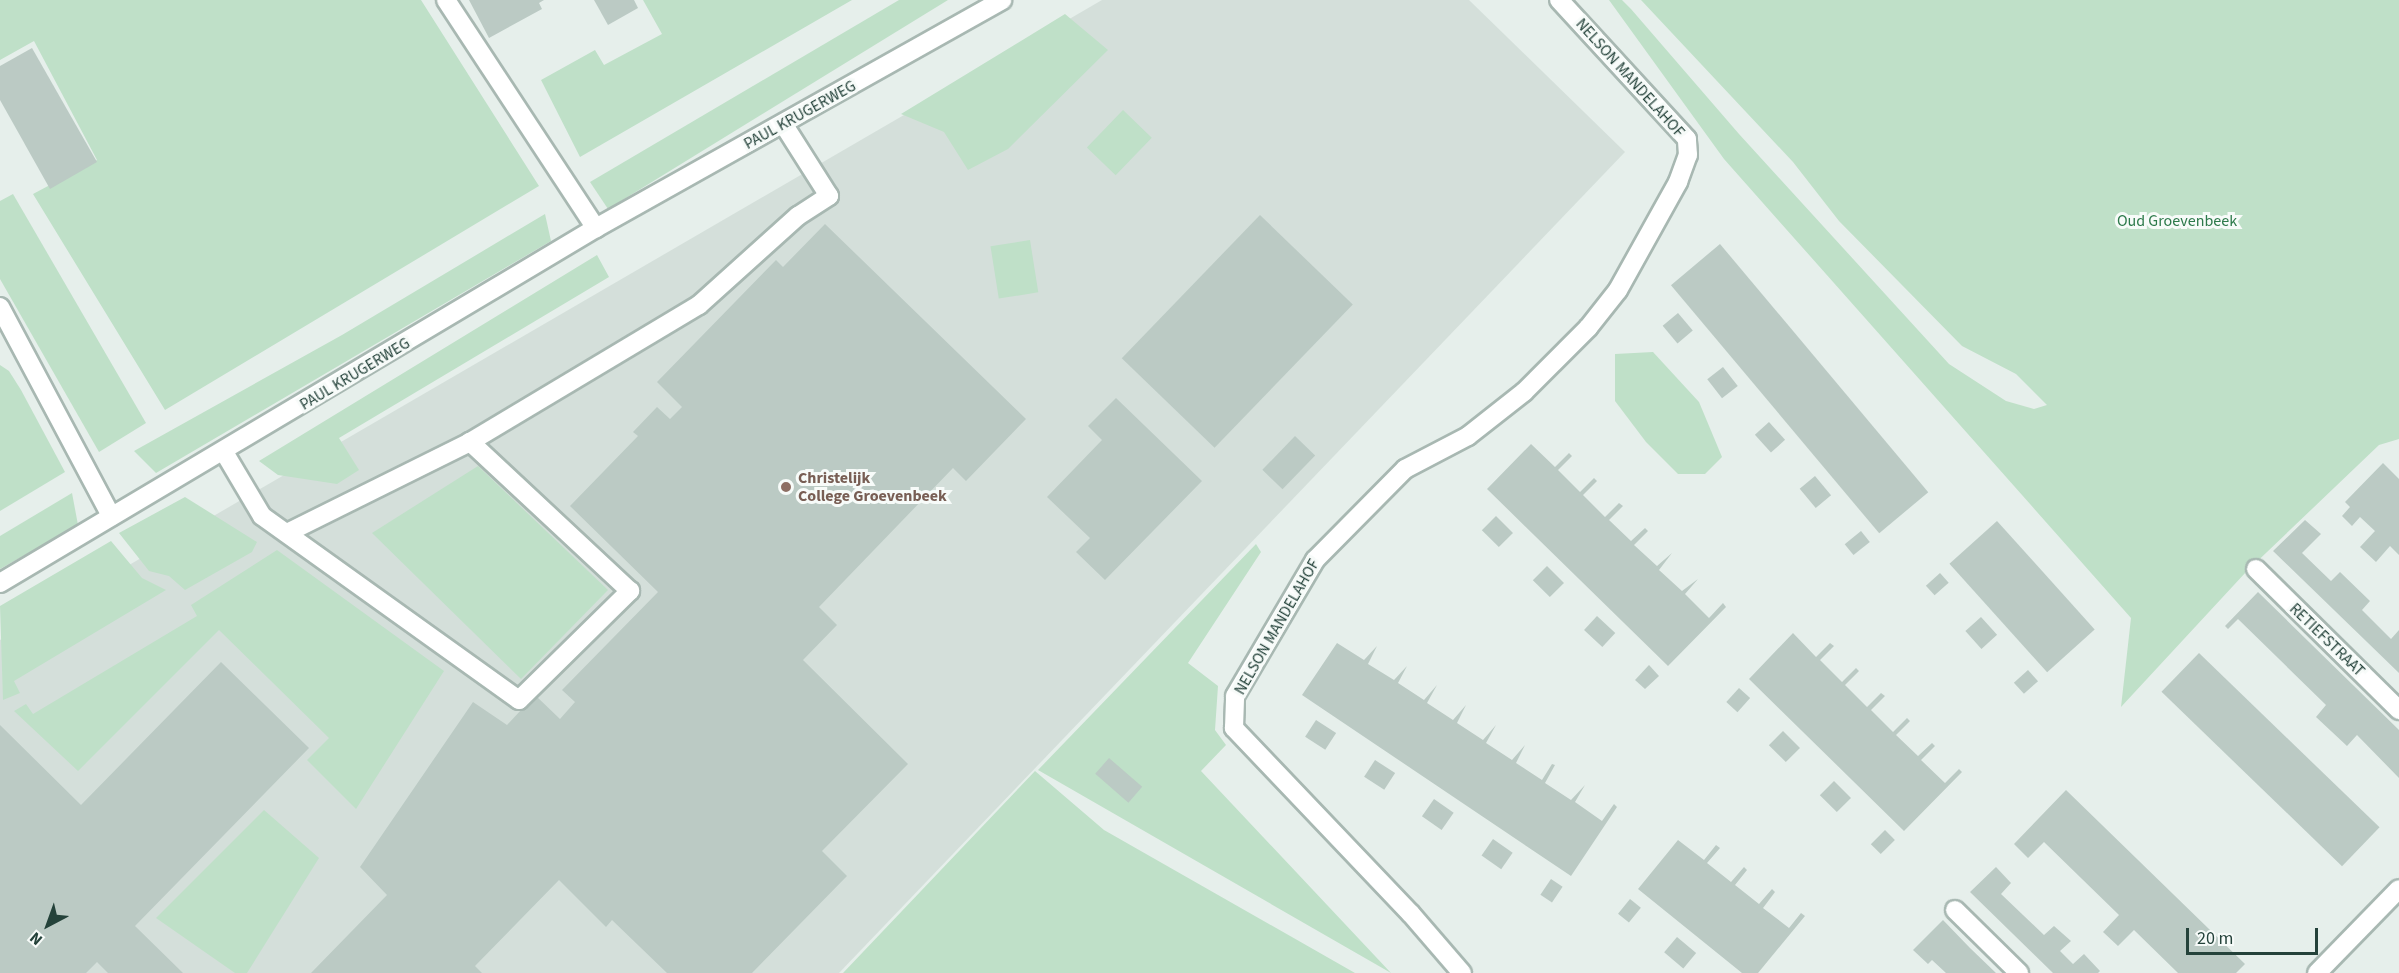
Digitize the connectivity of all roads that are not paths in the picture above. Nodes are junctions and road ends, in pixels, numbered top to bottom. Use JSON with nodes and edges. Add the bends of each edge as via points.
{"nodes":[{"id":1,"x":446,"y":0,"type":"edge"},
{"id":2,"x":1002,"y":0,"type":"edge"},
{"id":3,"x":1559,"y":0,"type":"edge"},
{"id":4,"x":784,"y":125,"type":"junction"},
{"id":5,"x":596,"y":228,"type":"junction"},
{"id":6,"x":0,"y":308,"type":"edge"},
{"id":7,"x":470,"y":442,"type":"junction"},
{"id":8,"x":224,"y":452,"type":"junction"},
{"id":9,"x":111,"y":516,"type":"junction"},
{"id":10,"x":287,"y":533,"type":"junction"},
{"id":11,"x":2256,"y":569,"type":"dead end"},
{"id":12,"x":0,"y":583,"type":"edge"},
{"id":13,"x":2399,"y":710,"type":"edge"},
{"id":14,"x":2399,"y":889,"type":"edge"},
{"id":15,"x":1954,"y":910,"type":"dead end"},
{"id":16,"x":1462,"y":973,"type":"edge"},
{"id":17,"x":2019,"y":973,"type":"edge"},
{"id":18,"x":2317,"y":973,"type":"edge"}],
"edges":[{"from":1,"to":5,"type":"street"},
{"from":2,"to":4,"type":"street","name":"PAUL KRUGERWEG"},
{"from":3,"to":16,"type":"street","name":"NELSON MANDELAHOF","via":[[1687,139],[1688,155],[1678,182],[1618,290],[1588,328],[1524,392],[1468,436],[1405,469],[1315,560],[1235,696],[1234,728],[1412,914]]},
{"from":4,"to":5,"type":"street","name":"PAUL KRUGERWEG"},
{"from":4,"to":7,"type":"street","via":[[829,196],[798,216],[699,305]]},
{"from":5,"to":8,"type":"street","name":"PAUL KRUGERWEG"},
{"from":6,"to":9,"type":"street"},
{"from":7,"to":10,"type":"street"},
{"from":7,"to":10,"type":"street","via":[[630,591],[519,700]]},
{"from":8,"to":9,"type":"street","name":"PAUL KRUGERWEG"},
{"from":8,"to":10,"type":"street","via":[[262,516]]},
{"from":9,"to":12,"type":"street","name":"PAUL KRUGERWEG"},
{"from":11,"to":13,"type":"street","name":"RETIEFSTRAAT"},
{"from":14,"to":18,"type":"street"},
{"from":15,"to":17,"type":"street"}]}
